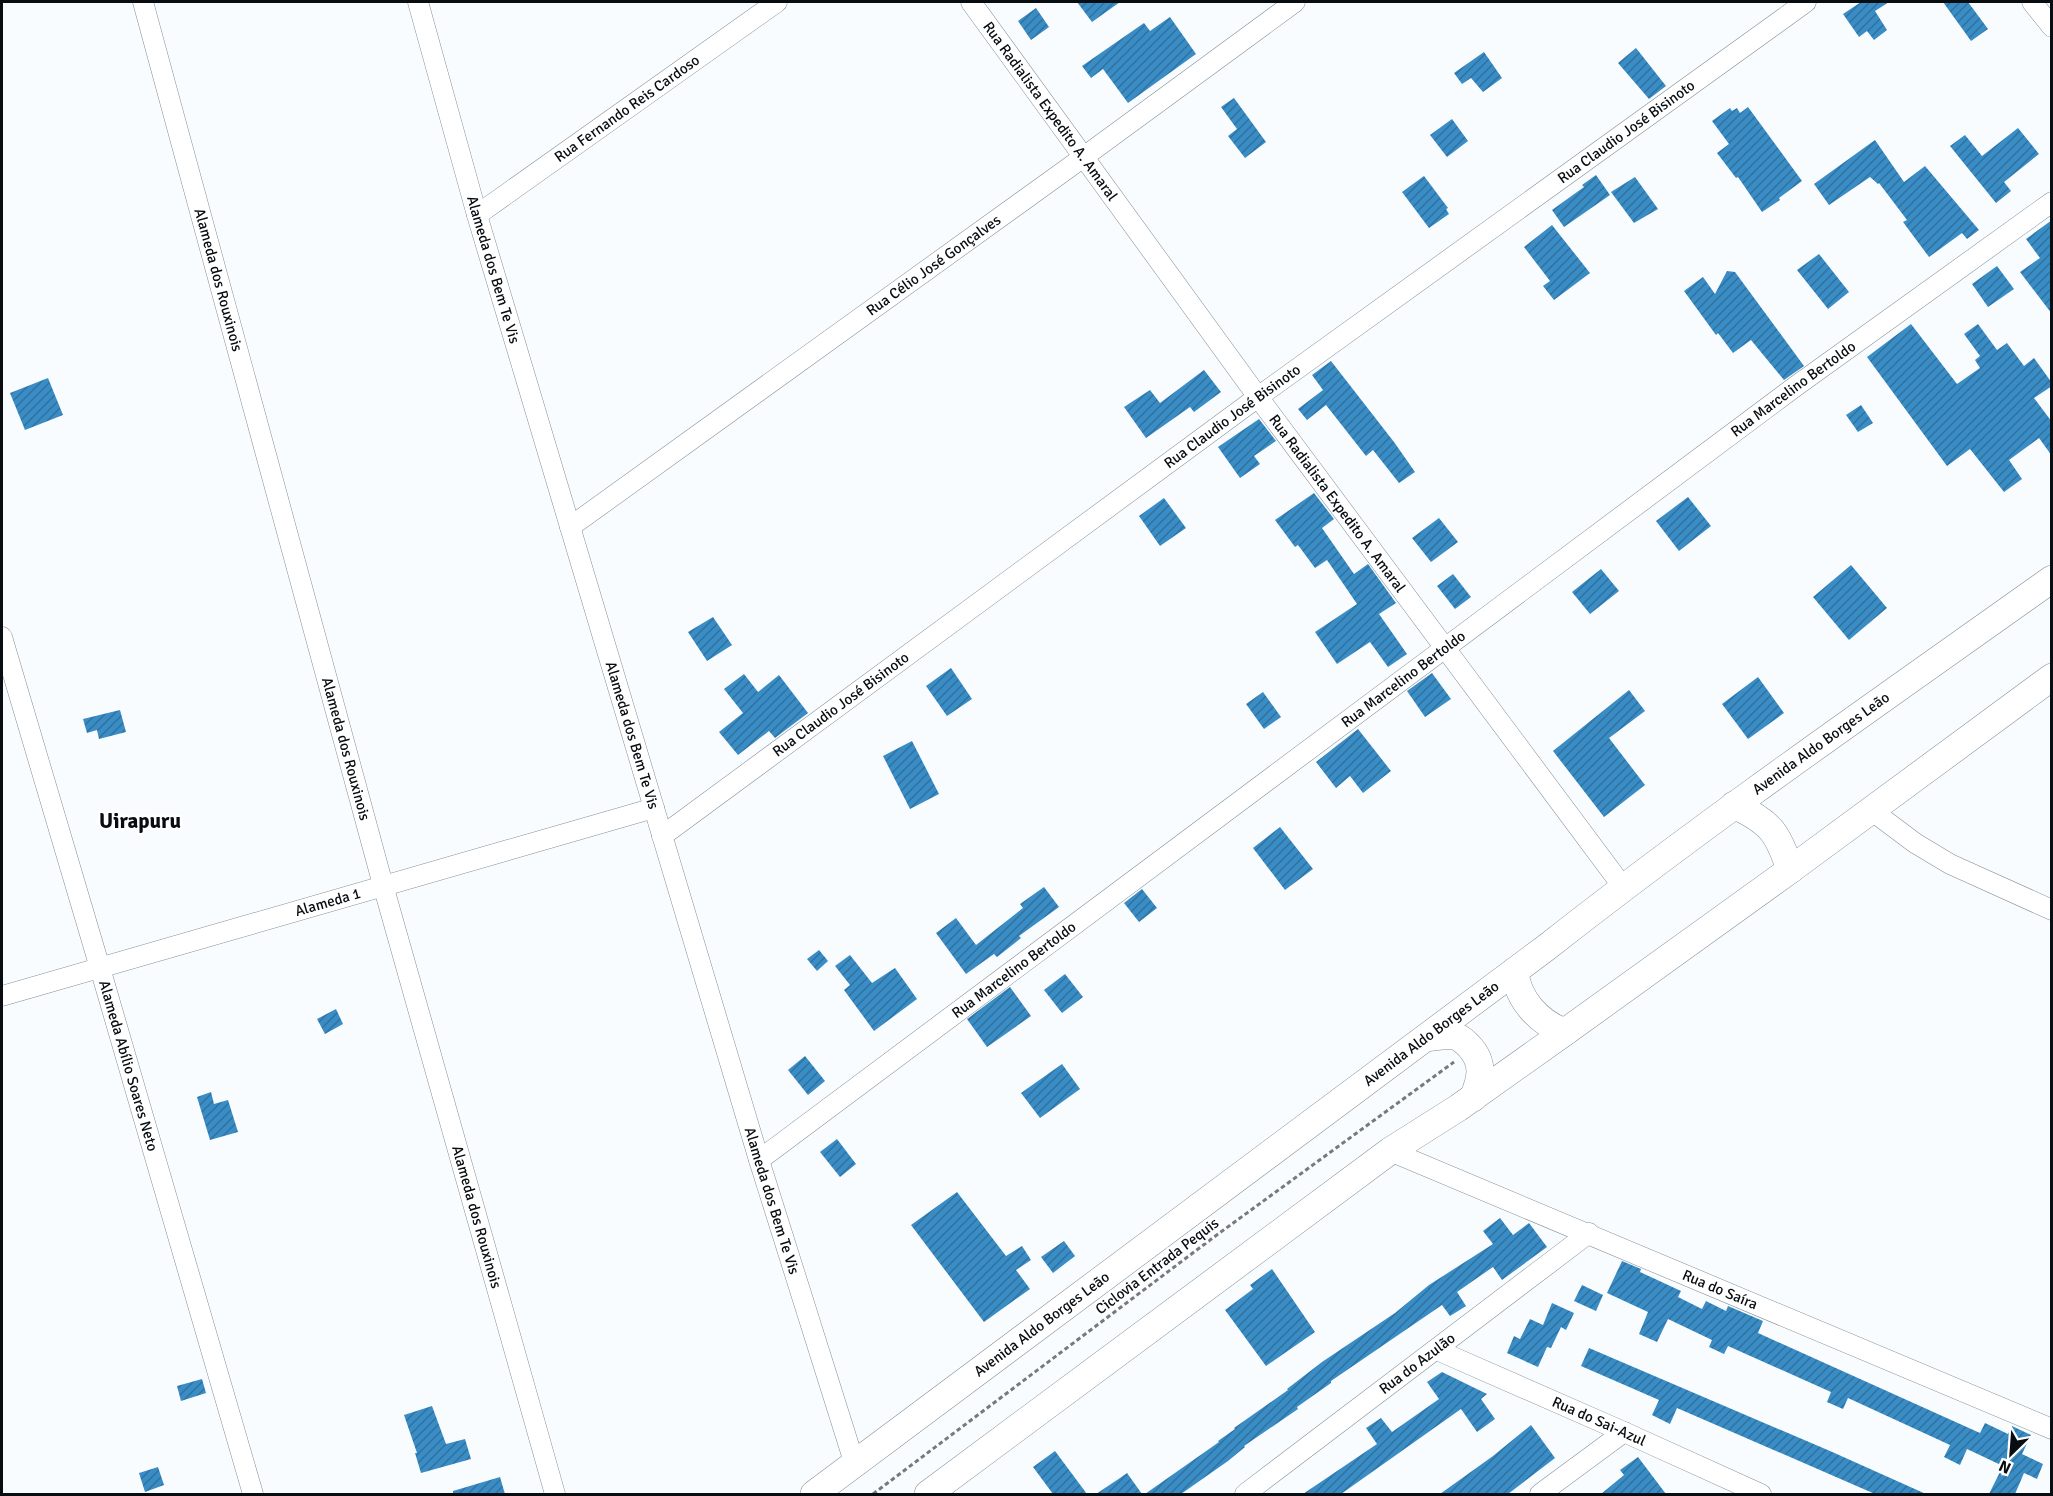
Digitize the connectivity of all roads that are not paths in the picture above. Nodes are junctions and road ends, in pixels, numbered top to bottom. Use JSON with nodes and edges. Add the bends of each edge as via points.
{"nodes":[{"id":1,"x":143,"y":2,"type":"edge"},
{"id":2,"x":418,"y":2,"type":"edge"},
{"id":3,"x":777,"y":2,"type":"edge"},
{"id":4,"x":971,"y":2,"type":"edge"},
{"id":5,"x":1295,"y":2,"type":"edge"},
{"id":6,"x":1806,"y":2,"type":"edge"},
{"id":7,"x":2032,"y":2,"type":"edge"},
{"id":8,"x":2052,"y":27,"type":"edge"},
{"id":9,"x":1085,"y":156,"type":"junction"},
{"id":10,"x":2052,"y":202,"type":"edge"},
{"id":11,"x":477,"y":215,"type":"junction"},
{"id":12,"x":1258,"y":397,"type":"junction"},
{"id":13,"x":570,"y":527,"type":"junction"},
{"id":14,"x":2052,"y":579,"type":"edge"},
{"id":15,"x":2,"y":637,"type":"edge"},
{"id":16,"x":1445,"y":648,"type":"junction"},
{"id":17,"x":2052,"y":677,"type":"edge"},
{"id":18,"x":1734,"y":805,"type":"junction"},
{"id":19,"x":654,"y":808,"type":"junction"},
{"id":20,"x":1871,"y":810,"type":"junction"},
{"id":21,"x":662,"y":836,"type":"junction"},
{"id":22,"x":1790,"y":870,"type":"junction"},
{"id":23,"x":383,"y":885,"type":"junction"},
{"id":24,"x":1623,"y":887,"type":"junction"},
{"id":25,"x":2052,"y":910,"type":"edge"},
{"id":26,"x":100,"y":968,"type":"junction"},
{"id":27,"x":1515,"y":971,"type":"junction"},
{"id":28,"x":2,"y":996,"type":"edge"},
{"id":29,"x":1565,"y":1032,"type":"junction"},
{"id":30,"x":1426,"y":1038,"type":"junction"},
{"id":31,"x":1473,"y":1098,"type":"junction"},
{"id":32,"x":1390,"y":1151,"type":"junction"},
{"id":33,"x":759,"y":1160,"type":"junction"},
{"id":34,"x":1589,"y":1233,"type":"junction"},
{"id":35,"x":1437,"y":1350,"type":"junction"},
{"id":36,"x":2052,"y":1430,"type":"edge"},
{"id":37,"x":1624,"y":1432,"type":"junction"},
{"id":38,"x":855,"y":1465,"type":"junction"},
{"id":39,"x":253,"y":1494,"type":"edge"},
{"id":40,"x":555,"y":1494,"type":"edge"},
{"id":41,"x":814,"y":1494,"type":"edge"},
{"id":42,"x":928,"y":1494,"type":"edge"},
{"id":43,"x":1245,"y":1494,"type":"edge"},
{"id":44,"x":1540,"y":1494,"type":"edge"},
{"id":45,"x":1761,"y":1494,"type":"edge"}],
"edges":[{"from":1,"to":23,"type":"street","name":"Alameda dos Rouxinois"},
{"from":2,"to":11,"type":"street","name":"Alameda dos Bem Te Vis"},
{"from":3,"to":11,"type":"street","name":"Rua Fernando Reis Cardoso"},
{"from":4,"to":9,"type":"street","name":"Rua Radialista Expedito A. Amaral"},
{"from":5,"to":9,"type":"street","name":"Rua Célio José Gonçalves"},
{"from":6,"to":12,"type":"street","name":"Rua Claudio José Bisinoto"},
{"from":7,"to":8,"type":"street"},
{"from":9,"to":12,"type":"street","name":"Rua Radialista Expedito A. Amaral"},
{"from":9,"to":13,"type":"street","name":"Rua Célio José Gonçalves"},
{"from":10,"to":16,"type":"street","name":"Rua Marcelino Bertoldo","via":[[1796,386]]},
{"from":11,"to":13,"type":"street","name":"Alameda dos Bem Te Vis"},
{"from":12,"to":16,"type":"street","name":"Rua Radialista Expedito A. Amaral"},
{"from":12,"to":21,"type":"street","name":"Rua Claudio José Bisinoto"},
{"from":13,"to":19,"type":"street","name":"Alameda dos Bem Te Vis"},
{"from":14,"to":18,"type":"street","name":"Avenida Aldo Borges Leão"},
{"from":15,"to":26,"type":"street","name":"Alameda Abílio Soares Neto"},
{"from":16,"to":24,"type":"street","name":"Rua Radialista Expedito A. Amaral"},
{"from":16,"to":33,"type":"street","name":"Rua Marcelino Bertoldo"},
{"from":17,"to":20,"type":"street"},
{"from":18,"to":22,"type":"street","via":[[1766,822]]},
{"from":18,"to":24,"type":"street","name":"Avenida Aldo Borges Leão"},
{"from":19,"to":21,"type":"street","name":"Alameda dos Bem Te Vis"},
{"from":19,"to":23,"type":"street","name":"Alameda 1"},
{"from":20,"to":22,"type":"street"},
{"from":20,"to":25,"type":"street","via":[[1950,864]]},
{"from":21,"to":33,"type":"street","name":"Alameda dos Bem Te Vis"},
{"from":22,"to":29,"type":"street"},
{"from":23,"to":26,"type":"street","name":"Alameda 1"},
{"from":23,"to":40,"type":"street","name":"Alameda dos Rouxinois"},
{"from":24,"to":27,"type":"street","name":"Avenida Aldo Borges Leão"},
{"from":26,"to":28,"type":"street","name":"Alameda 1"},
{"from":26,"to":39,"type":"street","name":"Alameda Abílio Soares Neto"},
{"from":27,"to":29,"type":"street","via":[[1516,982],[1533,1011],[1543,1022]]},
{"from":27,"to":30,"type":"street","name":"Avenida Aldo Borges Leão"},
{"from":29,"to":31,"type":"street"},
{"from":30,"to":31,"type":"street","via":[[1456,1036],[1476,1053],[1481,1068]]},
{"from":30,"to":38,"type":"street","name":"Avenida Aldo Borges Leão"},
{"from":31,"to":32,"type":"street"},
{"from":32,"to":34,"type":"street","name":"Rua do Saíra"},
{"from":32,"to":42,"type":"street"},
{"from":33,"to":38,"type":"street","name":"Alameda dos Bem Te Vis"},
{"from":34,"to":35,"type":"street","name":"Rua do Azulão"},
{"from":34,"to":36,"type":"street","name":"Rua do Saíra"},
{"from":35,"to":37,"type":"street","name":"Rua do Sai-Azul"},
{"from":35,"to":43,"type":"street","name":"Rua do Azulão"},
{"from":37,"to":44,"type":"street"},
{"from":37,"to":45,"type":"street","name":"Rua do Sai-Azul"},
{"from":38,"to":41,"type":"street","name":"Avenida Aldo Borges Leão"}]}
